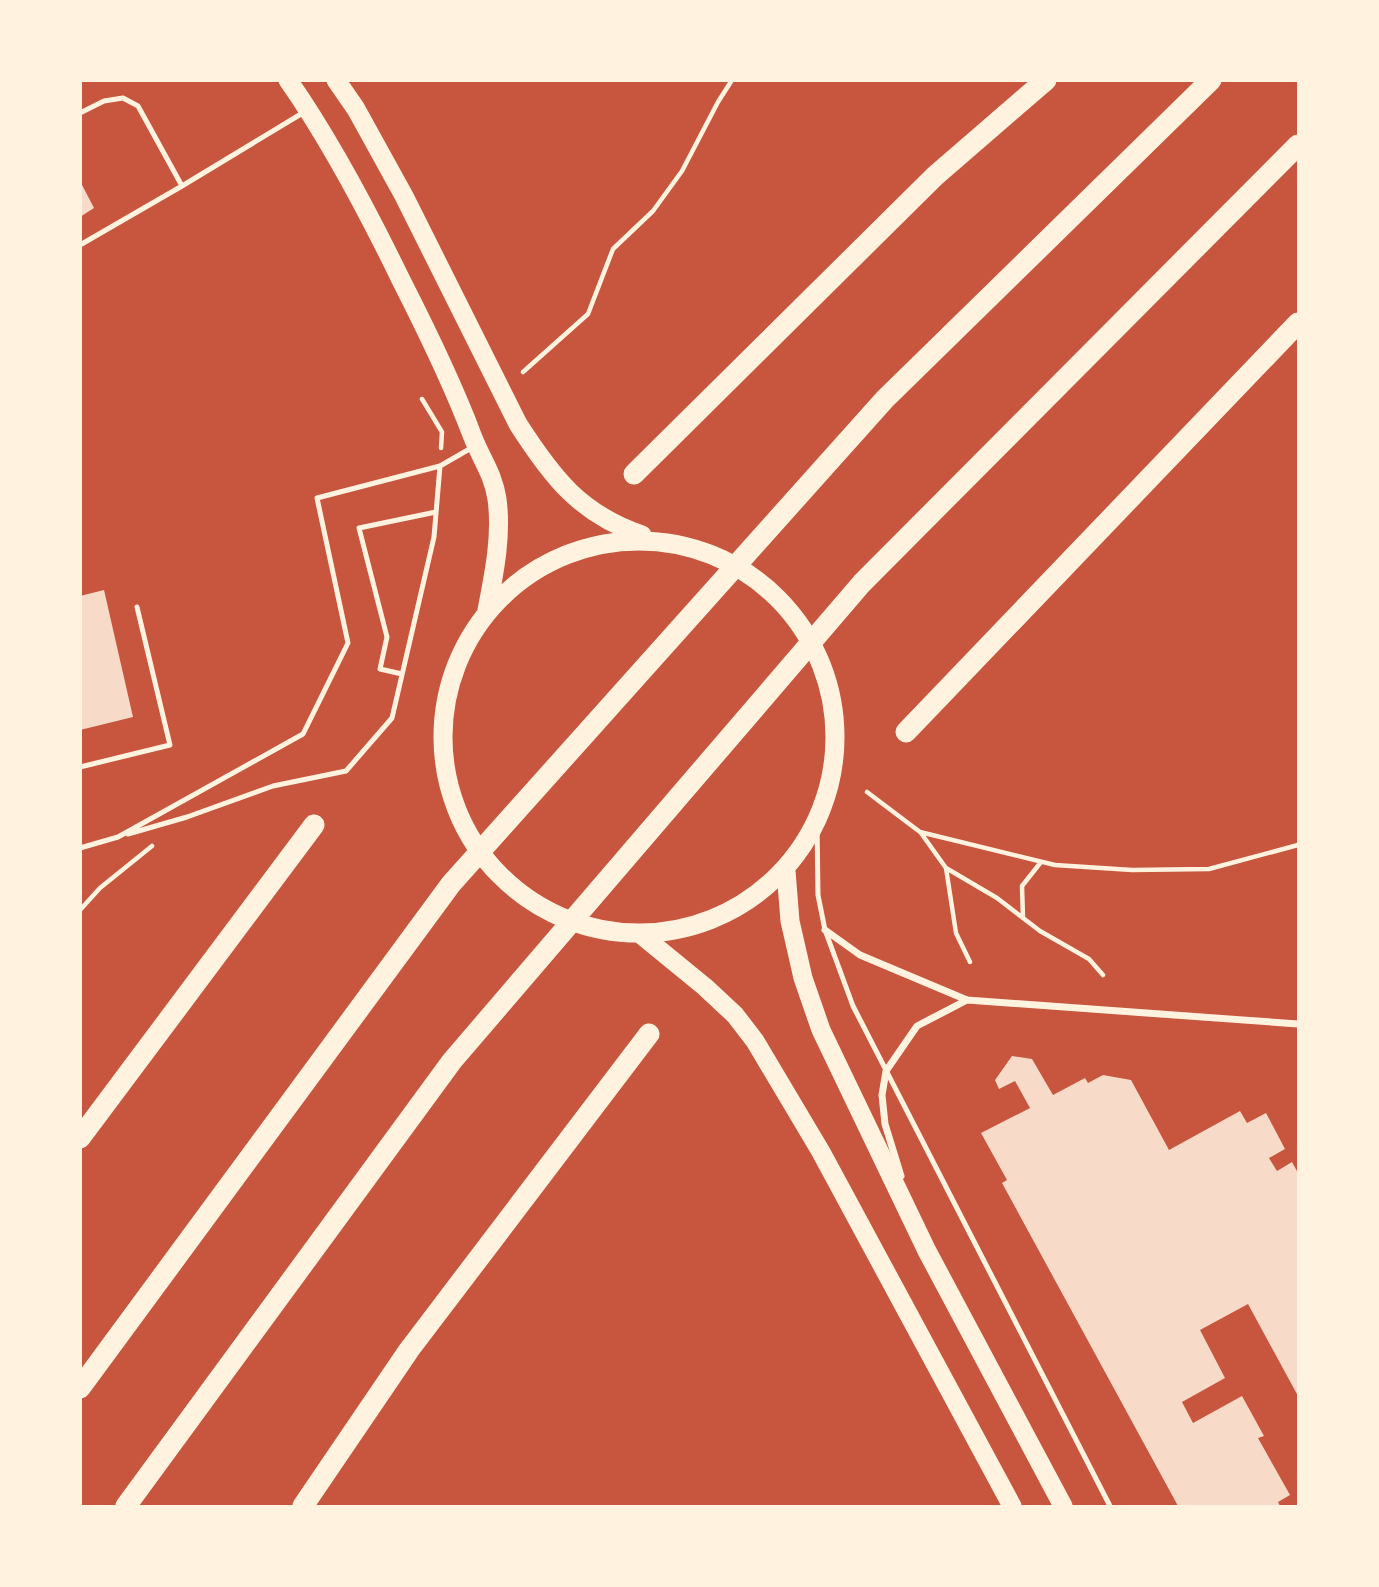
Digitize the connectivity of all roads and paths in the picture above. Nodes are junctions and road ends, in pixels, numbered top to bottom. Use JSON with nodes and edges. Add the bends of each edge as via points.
{"nodes":[{"id":1,"x":288,"y":80,"type":"edge"},
{"id":2,"x":336,"y":80,"type":"edge"},
{"id":3,"x":342,"y":80,"type":"edge"},
{"id":4,"x":732,"y":80,"type":"edge"},
{"id":5,"x":1046,"y":80,"type":"edge"},
{"id":6,"x":1211,"y":80,"type":"edge"},
{"id":7,"x":356,"y":109,"type":"junction"},
{"id":8,"x":308,"y":110,"type":"junction"},
{"id":9,"x":80,"y":113,"type":"edge"},
{"id":10,"x":1298,"y":145,"type":"edge"},
{"id":11,"x":182,"y":186,"type":"junction"},
{"id":12,"x":80,"y":245,"type":"edge"},
{"id":13,"x":1298,"y":323,"type":"edge"},
{"id":14,"x":523,"y":372,"type":"dead end"},
{"id":15,"x":422,"y":399,"type":"dead end"},
{"id":16,"x":476,"y":446,"type":"junction"},
{"id":17,"x":440,"y":466,"type":"junction"},
{"id":18,"x":634,"y":474,"type":"dead end"},
{"id":19,"x":436,"y":512,"type":"junction"},
{"id":20,"x":653,"y":538,"type":"junction"},
{"id":21,"x":137,"y":607,"type":"dead end"},
{"id":22,"x":487,"y":610,"type":"junction"},
{"id":23,"x":402,"y":674,"type":"junction"},
{"id":24,"x":906,"y":732,"type":"dead end"},
{"id":25,"x":80,"y":767,"type":"edge"},
{"id":26,"x":867,"y":792,"type":"dead end"},
{"id":27,"x":187,"y":817,"type":"junction"},
{"id":28,"x":817,"y":823,"type":"junction"},
{"id":29,"x":314,"y":825,"type":"dead end"},
{"id":30,"x":920,"y":832,"type":"junction"},
{"id":31,"x":118,"y":837,"type":"junction"},
{"id":32,"x":1298,"y":845,"type":"edge"},
{"id":33,"x":80,"y":848,"type":"edge"},
{"id":34,"x":1041,"y":862,"type":"junction"},
{"id":35,"x":946,"y":868,"type":"junction"},
{"id":36,"x":786,"y":871,"type":"junction"},
{"id":37,"x":80,"y":910,"type":"edge"},
{"id":38,"x":1023,"y":919,"type":"junction"},
{"id":39,"x":825,"y":930,"type":"junction"},
{"id":40,"x":639,"y":933,"type":"junction"},
{"id":41,"x":970,"y":962,"type":"dead end"},
{"id":42,"x":1103,"y":975,"type":"dead end"},
{"id":43,"x":967,"y":1000,"type":"junction"},
{"id":44,"x":1298,"y":1024,"type":"edge"},
{"id":45,"x":649,"y":1034,"type":"dead end"},
{"id":46,"x":886,"y":1071,"type":"junction"},
{"id":47,"x":80,"y":1139,"type":"edge"},
{"id":48,"x":927,"y":1251,"type":"junction"},
{"id":49,"x":80,"y":1388,"type":"edge"},
{"id":50,"x":127,"y":1505,"type":"edge"},
{"id":51,"x":303,"y":1507,"type":"edge"},
{"id":52,"x":1012,"y":1507,"type":"edge"},
{"id":53,"x":1063,"y":1507,"type":"edge"},
{"id":54,"x":1110,"y":1507,"type":"edge"}],
"edges":[{"from":1,"to":8,"type":"highway"},
{"from":2,"to":7,"type":"highway"},
{"from":3,"to":7,"type":"highway"},
{"from":4,"to":14,"type":"path","via":[[682,171],[653,211],[613,249],[588,314]]},
{"from":5,"to":18,"type":"highway","via":[[935,176]]},
{"from":6,"to":49,"type":"highway","via":[[885,399],[451,884]]},
{"from":7,"to":20,"type":"highway","via":[[518,424],[540,458],[586,508],[618,527]]},
{"from":8,"to":11,"type":"lane"},
{"from":8,"to":16,"type":"highway","via":[[373,223],[452,382]]},
{"from":9,"to":11,"type":"lane","via":[[123,99],[138,106]]},
{"from":10,"to":50,"type":"highway","via":[[853,593],[452,1062]]},
{"from":11,"to":12,"type":"lane"},
{"from":13,"to":24,"type":"highway"},
{"from":15,"to":17,"type":"path","via":[[442,432]]},
{"from":16,"to":17,"type":"lane"},
{"from":16,"to":22,"type":"highway","via":[[490,469],[497,500],[499,535]]},
{"from":17,"to":19,"type":"lane"},
{"from":17,"to":31,"type":"lane","via":[[317,498],[348,643],[303,734]]},
{"from":19,"to":23,"type":"lane","via":[[435,537]]},
{"from":19,"to":23,"type":"lane","via":[[359,528],[387,637],[380,669]]},
{"from":20,"to":22,"type":"highway","via":[[588,545],[558,555],[522,577]]},
{"from":20,"to":28,"type":"highway","via":[[724,561],[763,587],[812,645],[825,674],[834,750]]},
{"from":21,"to":25,"type":"lane","via":[[170,745]]},
{"from":22,"to":40,"type":"highway","via":[[465,648],[452,686],[445,734],[450,780],[465,827],[489,867],[522,897],[558,917],[601,930]]},
{"from":23,"to":27,"type":"lane","via":[[392,718],[346,771],[273,786]]},
{"from":26,"to":30,"type":"path"},
{"from":27,"to":31,"type":"lane"},
{"from":27,"to":37,"type":"path"},
{"from":28,"to":36,"type":"highway"},
{"from":28,"to":39,"type":"lane","via":[[818,895]]},
{"from":29,"to":47,"type":"highway"},
{"from":30,"to":34,"type":"path"},
{"from":30,"to":35,"type":"path"},
{"from":31,"to":33,"type":"lane"},
{"from":32,"to":34,"type":"path","via":[[1209,869],[1132,870]]},
{"from":34,"to":38,"type":"path","via":[[1022,886]]},
{"from":35,"to":38,"type":"path"},
{"from":35,"to":41,"type":"path","via":[[956,933]]},
{"from":36,"to":40,"type":"highway","via":[[756,899],[723,919],[687,929]]},
{"from":36,"to":48,"type":"highway","via":[[790,921],[821,1030]]},
{"from":38,"to":42,"type":"path","via":[[1089,959]]},
{"from":39,"to":43,"type":"street","via":[[860,955]]},
{"from":39,"to":46,"type":"lane","via":[[853,1006]]},
{"from":40,"to":52,"type":"highway","via":[[705,987],[755,1041],[821,1152]]},
{"from":43,"to":44,"type":"street"},
{"from":43,"to":46,"type":"street","via":[[917,1026]]},
{"from":45,"to":51,"type":"highway","via":[[410,1350]]},
{"from":46,"to":48,"type":"street","via":[[881,1096],[885,1124]]},
{"from":46,"to":54,"type":"lane"},
{"from":48,"to":53,"type":"highway"}]}
